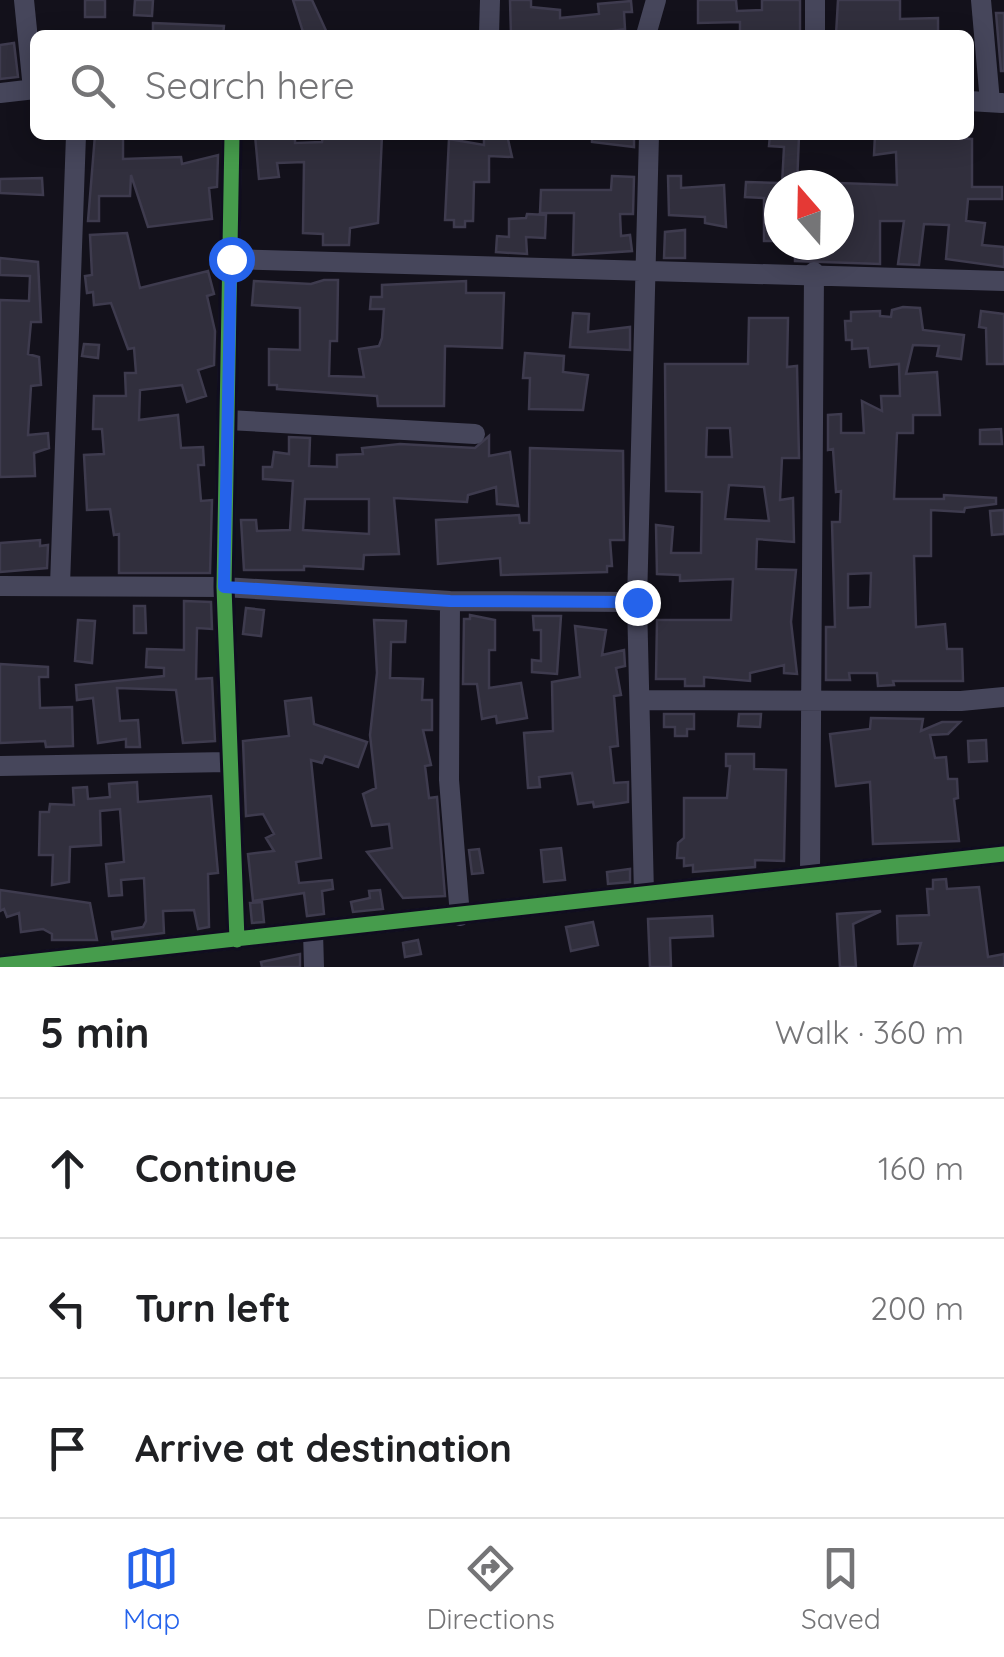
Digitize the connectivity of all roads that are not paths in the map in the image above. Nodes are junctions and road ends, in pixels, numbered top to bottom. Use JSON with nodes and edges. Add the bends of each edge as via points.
{"nodes":[{"id":1,"x":24,"y":0,"type":"edge"},
{"id":2,"x":490,"y":0,"type":"edge"},
{"id":3,"x":656,"y":0,"type":"edge"},
{"id":4,"x":815,"y":0,"type":"edge"},
{"id":5,"x":981,"y":0,"type":"edge"},
{"id":6,"x":489,"y":30,"type":"edge"},
{"id":7,"x":647,"y":30,"type":"edge"},
{"id":8,"x":815,"y":30,"type":"edge"},
{"id":9,"x":30,"y":53,"type":"edge"},
{"id":10,"x":30,"y":89,"type":"edge"},
{"id":11,"x":0,"y":92,"type":"edge"},
{"id":12,"x":988,"y":102,"type":"edge"},
{"id":13,"x":76,"y":140,"type":"edge"},
{"id":14,"x":232,"y":140,"type":"edge"},
{"id":15,"x":650,"y":140,"type":"edge"},
{"id":16,"x":231,"y":259,"type":"junction"},
{"id":17,"x":814,"y":272,"type":"junction"},
{"id":18,"x":644,"y":273,"type":"junction"},
{"id":19,"x":1004,"y":281,"type":"edge"},
{"id":20,"x":228,"y":420,"type":"junction"},
{"id":21,"x":475,"y":434,"type":"dead end"},
{"id":22,"x":60,"y":585,"type":"junction"},
{"id":23,"x":0,"y":586,"type":"edge"},
{"id":24,"x":224,"y":587,"type":"junction"},
{"id":25,"x":450,"y":601,"type":"junction"},
{"id":26,"x":637,"y":602,"type":"junction"},
{"id":27,"x":1004,"y":697,"type":"edge"},
{"id":28,"x":641,"y":700,"type":"junction"},
{"id":29,"x":811,"y":700,"type":"junction"},
{"id":30,"x":228,"y":762,"type":"junction"},
{"id":31,"x":0,"y":766,"type":"edge"},
{"id":32,"x":1004,"y":854,"type":"edge"},
{"id":33,"x":810,"y":874,"type":"junction"},
{"id":34,"x":644,"y":894,"type":"junction"},
{"id":35,"x":460,"y":916,"type":"junction"},
{"id":36,"x":313,"y":932,"type":"junction"},
{"id":37,"x":237,"y":940,"type":"junction"},
{"id":38,"x":148,"y":958,"type":"edge"},
{"id":39,"x":0,"y":965,"type":"edge"},
{"id":40,"x":314,"y":967,"type":"edge"}],
"edges":[{"from":1,"to":9,"type":"street"},
{"from":2,"to":6,"type":"street"},
{"from":3,"to":7,"type":"street"},
{"from":4,"to":8,"type":"street"},
{"from":5,"to":12,"type":"street"},
{"from":10,"to":11,"type":"street"},
{"from":13,"to":22,"type":"street"},
{"from":14,"to":16,"type":"street"},
{"from":15,"to":18,"type":"street"},
{"from":16,"to":18,"type":"street"},
{"from":16,"to":20,"type":"street"},
{"from":17,"to":18,"type":"street"},
{"from":17,"to":19,"type":"street"},
{"from":17,"to":29,"type":"street"},
{"from":18,"to":26,"type":"street"},
{"from":20,"to":21,"type":"street"},
{"from":20,"to":24,"type":"street"},
{"from":22,"to":23,"type":"street"},
{"from":22,"to":24,"type":"street"},
{"from":24,"to":25,"type":"street"},
{"from":24,"to":30,"type":"street"},
{"from":25,"to":26,"type":"street"},
{"from":25,"to":35,"type":"street","via":[[450,780]]},
{"from":26,"to":28,"type":"street"},
{"from":27,"to":29,"type":"street"},
{"from":28,"to":29,"type":"street"},
{"from":28,"to":34,"type":"street"},
{"from":29,"to":33,"type":"street"},
{"from":30,"to":31,"type":"street"},
{"from":30,"to":37,"type":"street"},
{"from":32,"to":33,"type":"street"},
{"from":33,"to":34,"type":"street"},
{"from":34,"to":35,"type":"street"},
{"from":35,"to":36,"type":"street"},
{"from":36,"to":37,"type":"street"},
{"from":36,"to":40,"type":"street"},
{"from":37,"to":38,"type":"street"},
{"from":38,"to":39,"type":"street"}]}
